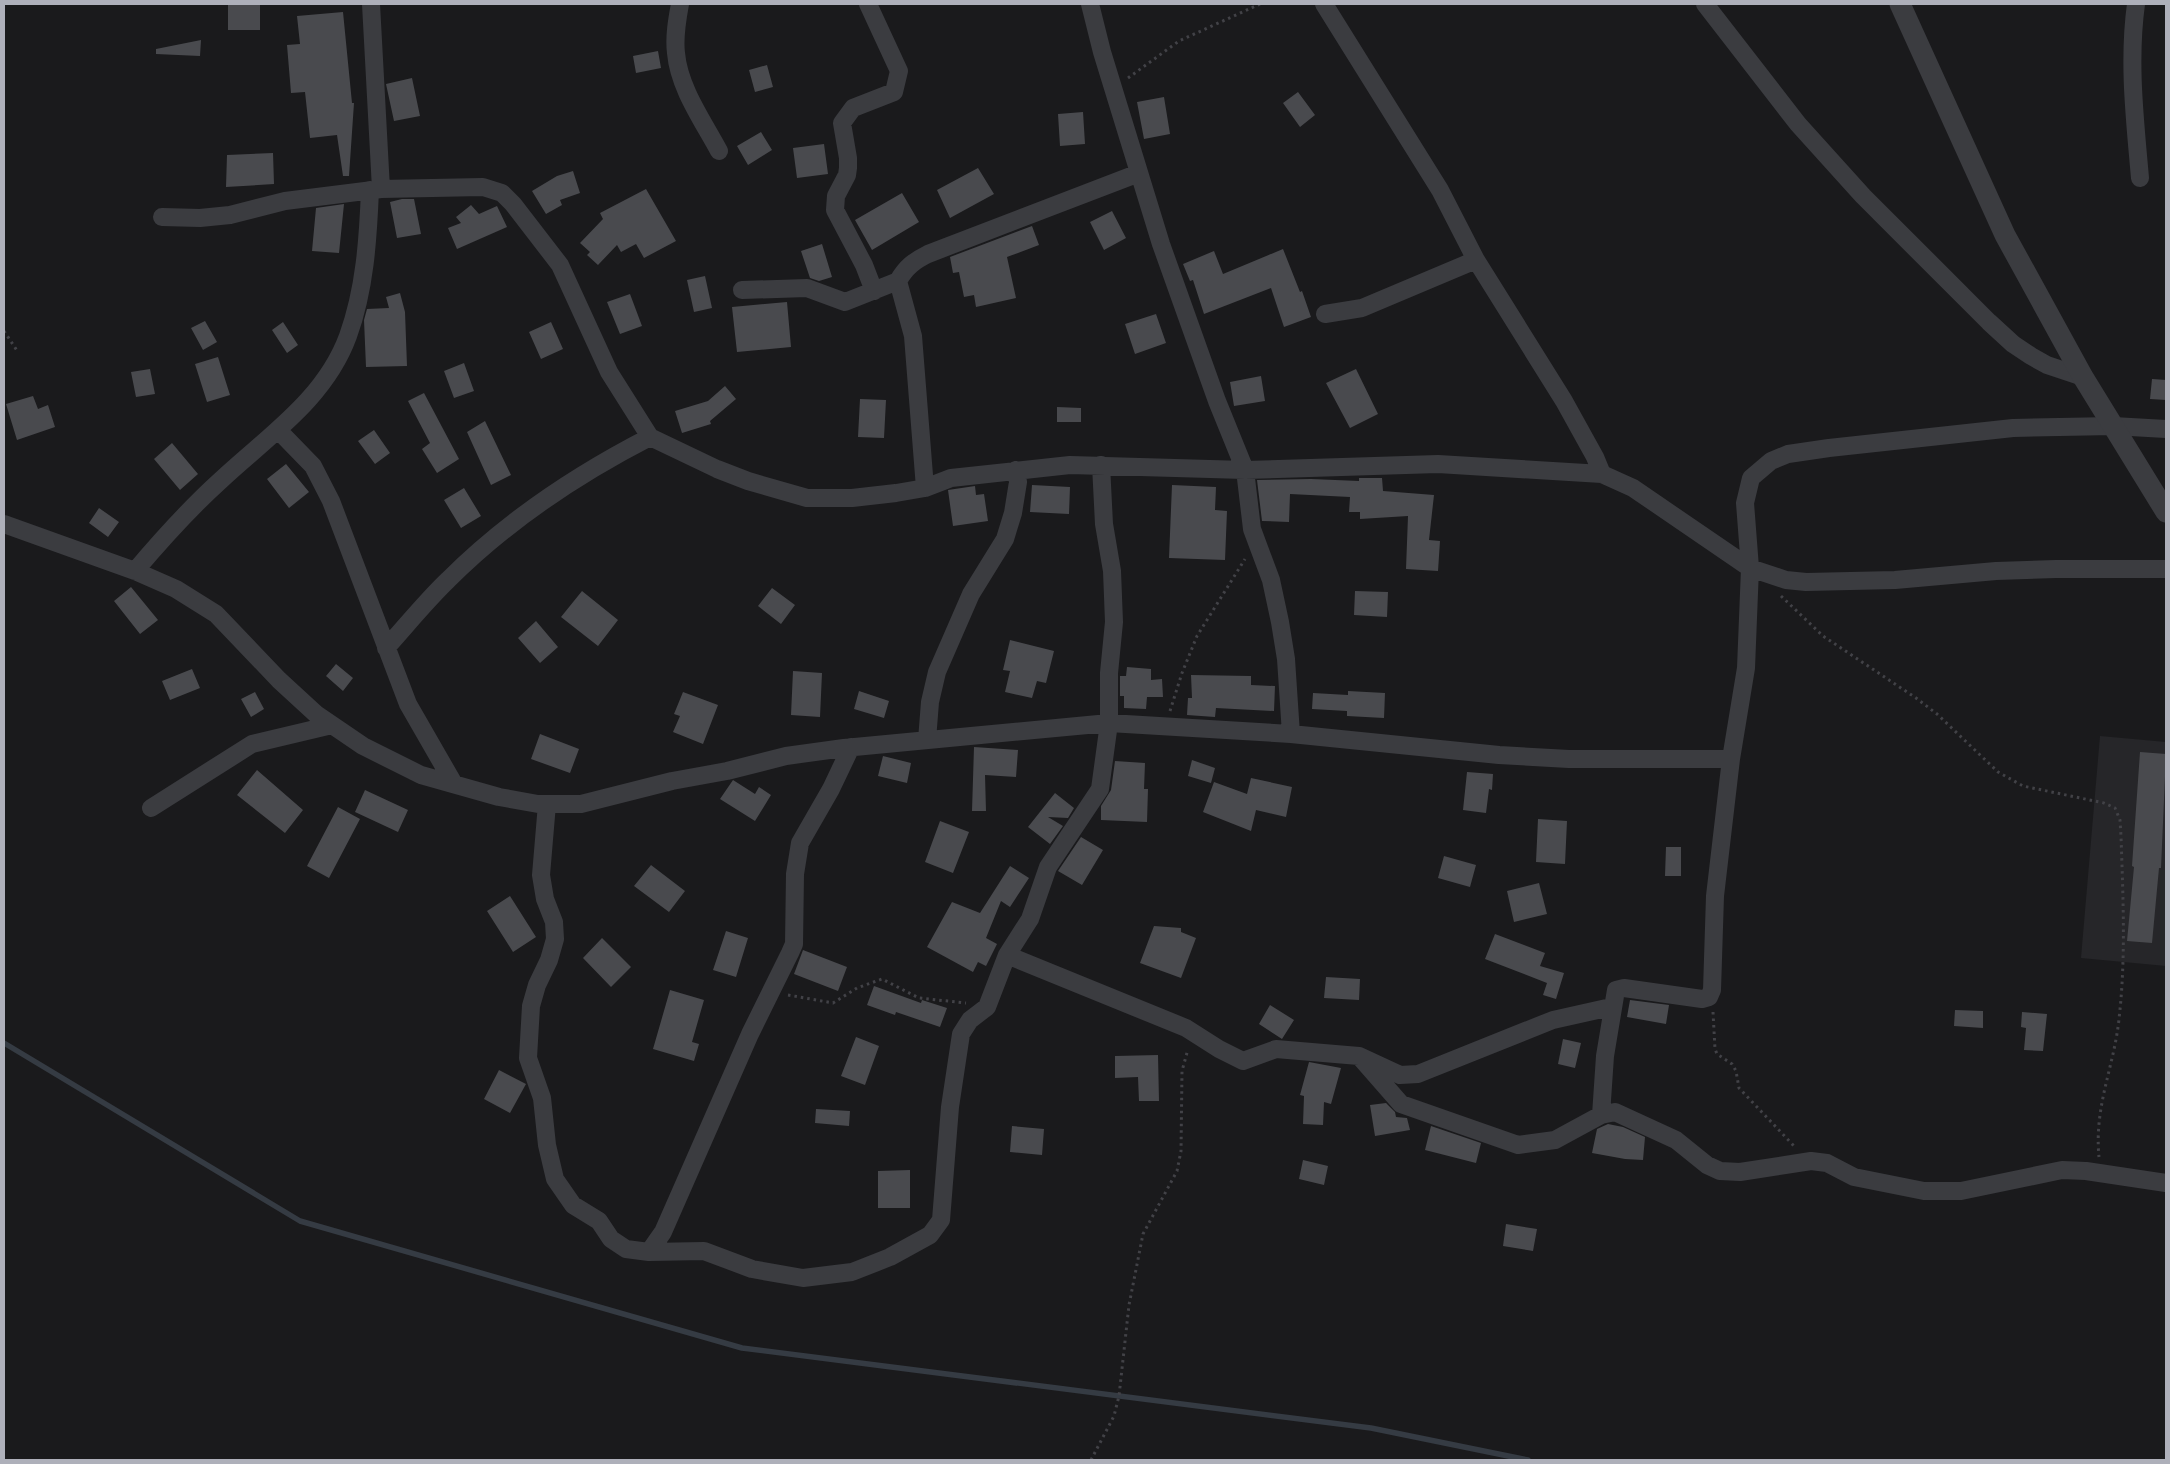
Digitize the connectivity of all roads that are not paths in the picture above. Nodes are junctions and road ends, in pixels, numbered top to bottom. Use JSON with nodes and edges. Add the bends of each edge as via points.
{"nodes":[{"id":1,"x":370,"y":4,"type":"edge"},
{"id":2,"x":680,"y":4,"type":"edge"},
{"id":3,"x":868,"y":4,"type":"edge"},
{"id":4,"x":1090,"y":4,"type":"edge"},
{"id":5,"x":1324,"y":4,"type":"edge"},
{"id":6,"x":1705,"y":4,"type":"edge"},
{"id":7,"x":1900,"y":4,"type":"edge"},
{"id":8,"x":2136,"y":4,"type":"edge"},
{"id":9,"x":719,"y":151,"type":"dead end"},
{"id":10,"x":1139,"y":173,"type":"junction"},
{"id":11,"x":2140,"y":178,"type":"dead end"},
{"id":12,"x":376,"y":189,"type":"junction"},
{"id":13,"x":162,"y":217,"type":"dead end"},
{"id":14,"x":1476,"y":260,"type":"junction"},
{"id":15,"x":898,"y":281,"type":"junction"},
{"id":16,"x":742,"y":290,"type":"dead end"},
{"id":17,"x":874,"y":291,"type":"junction"},
{"id":18,"x":1325,"y":314,"type":"dead end"},
{"id":19,"x":2083,"y":377,"type":"junction"},
{"id":20,"x":2113,"y":426,"type":"junction"},
{"id":21,"x":2166,"y":429,"type":"edge"},
{"id":22,"x":279,"y":431,"type":"junction"},
{"id":23,"x":650,"y":437,"type":"junction"},
{"id":24,"x":1101,"y":465,"type":"junction"},
{"id":25,"x":1016,"y":470,"type":"junction"},
{"id":26,"x":1245,"y":470,"type":"junction"},
{"id":27,"x":1602,"y":474,"type":"junction"},
{"id":28,"x":925,"y":488,"type":"junction"},
{"id":29,"x":2166,"y":512,"type":"edge"},
{"id":30,"x":4,"y":524,"type":"edge"},
{"id":31,"x":1750,"y":568,"type":"junction"},
{"id":32,"x":2166,"y":569,"type":"edge"},
{"id":33,"x":135,"y":571,"type":"junction"},
{"id":34,"x":386,"y":648,"type":"junction"},
{"id":35,"x":1109,"y":723,"type":"junction"},
{"id":36,"x":332,"y":725,"type":"junction"},
{"id":37,"x":1291,"y":734,"type":"junction"},
{"id":38,"x":927,"y":740,"type":"junction"},
{"id":39,"x":851,"y":747,"type":"junction"},
{"id":40,"x":1731,"y":759,"type":"junction"},
{"id":41,"x":454,"y":784,"type":"junction"},
{"id":42,"x":547,"y":804,"type":"junction"},
{"id":43,"x":151,"y":808,"type":"dead end"},
{"id":44,"x":1007,"y":955,"type":"junction"},
{"id":45,"x":1612,"y":1007,"type":"junction"},
{"id":46,"x":1359,"y":1056,"type":"junction"},
{"id":47,"x":1601,"y":1115,"type":"junction"},
{"id":48,"x":2166,"y":1183,"type":"edge"},
{"id":49,"x":649,"y":1252,"type":"junction"}],
"edges":[{"from":1,"to":12,"type":"street"},
{"from":2,"to":9,"type":"street","via":[[675,31],[682,81]]},
{"from":3,"to":17,"type":"street","via":[[896,62],[899,79],[894,92],[853,108],[842,123],[848,168],[836,196],[835,210]]},
{"from":4,"to":10,"type":"street"},
{"from":5,"to":14,"type":"street","via":[[1440,190]]},
{"from":6,"to":19,"type":"street","via":[[1798,124],[1863,196],[1989,322],[2030,356]]},
{"from":7,"to":19,"type":"street","via":[[2005,235]]},
{"from":8,"to":11,"type":"street","via":[[2132,85]]},
{"from":10,"to":15,"type":"street","via":[[928,254],[911,262]]},
{"from":10,"to":26,"type":"street","via":[[1217,401]]},
{"from":12,"to":13,"type":"street","via":[[285,201],[230,215]]},
{"from":12,"to":22,"type":"street","via":[[357,308],[348,337],[330,373]]},
{"from":12,"to":23,"type":"street","via":[[484,187],[502,193],[560,265],[609,372]]},
{"from":14,"to":18,"type":"street","via":[[1362,308]]},
{"from":14,"to":27,"type":"street","via":[[1564,401]]},
{"from":15,"to":17,"type":"street"},
{"from":15,"to":28,"type":"street","via":[[913,336]]},
{"from":16,"to":17,"type":"street","via":[[807,288],[845,302]]},
{"from":19,"to":20,"type":"street"},
{"from":20,"to":21,"type":"street"},
{"from":20,"to":29,"type":"street"},
{"from":20,"to":31,"type":"street","via":[[2013,428],[1788,454],[1771,460],[1751,478],[1745,503]]},
{"from":22,"to":33,"type":"street","via":[[205,495]]},
{"from":22,"to":34,"type":"street","via":[[313,466],[331,501]]},
{"from":23,"to":28,"type":"street","via":[[718,470],[806,498],[852,498]]},
{"from":23,"to":34,"type":"street","via":[[605,461],[505,528],[447,580]]},
{"from":24,"to":25,"type":"street"},
{"from":24,"to":26,"type":"street"},
{"from":24,"to":35,"type":"street","via":[[1114,622]]},
{"from":25,"to":28,"type":"street","via":[[951,478]]},
{"from":25,"to":38,"type":"street","via":[[1018,482],[1005,539],[971,594],[937,672],[930,702]]},
{"from":26,"to":27,"type":"street","via":[[1438,464]]},
{"from":26,"to":37,"type":"street","via":[[1252,529],[1271,580],[1280,622]]},
{"from":27,"to":31,"type":"street","via":[[1666,508]]},
{"from":30,"to":33,"type":"street"},
{"from":31,"to":32,"type":"street","via":[[1773,578],[1806,582],[1895,580],[1996,571]]},
{"from":31,"to":40,"type":"street","via":[[1746,668]]},
{"from":33,"to":36,"type":"street","via":[[176,589],[216,614],[279,680]]},
{"from":34,"to":41,"type":"street","via":[[408,704]]},
{"from":35,"to":37,"type":"street"},
{"from":35,"to":38,"type":"street"},
{"from":35,"to":44,"type":"street","via":[[1100,790],[1048,867],[1030,919]]},
{"from":36,"to":41,"type":"street","via":[[363,746],[421,775]]},
{"from":36,"to":43,"type":"street","via":[[252,744]]},
{"from":37,"to":40,"type":"street","via":[[1508,756]]},
{"from":38,"to":39,"type":"street"},
{"from":39,"to":42,"type":"street","via":[[786,756],[581,804]]},
{"from":39,"to":49,"type":"street","via":[[800,842],[795,874],[794,944],[770,990],[688,1180],[663,1232]]},
{"from":40,"to":45,"type":"street","via":[[1715,896],[1712,990],[1709,997],[1702,1000],[1624,988],[1616,990]]},
{"from":41,"to":42,"type":"street","via":[[499,797]]},
{"from":42,"to":49,"type":"street","via":[[541,876],[554,922],[555,938],[550,960],[531,1006],[528,1058],[542,1098],[554,1179],[573,1205],[599,1222],[618,1245],[637,1252]]},
{"from":44,"to":46,"type":"street","via":[[1195,1032],[1243,1062],[1276,1049]]},
{"from":44,"to":49,"type":"street","via":[[987,1007],[970,1020],[961,1034],[950,1107],[941,1220],[930,1235],[890,1258],[852,1272],[803,1278],[752,1269],[704,1251]]},
{"from":45,"to":46,"type":"street","via":[[1554,1020],[1418,1074],[1400,1075]]},
{"from":45,"to":47,"type":"street"},
{"from":46,"to":47,"type":"street","via":[[1401,1104],[1518,1145],[1555,1140]]},
{"from":47,"to":48,"type":"street","via":[[1609,1112],[1622,1114],[1676,1140],[1707,1165],[1720,1171],[1740,1172],[1811,1161],[1827,1163],[1854,1177],[1924,1191],[1961,1191],[2062,1170],[2100,1172]]}]}
